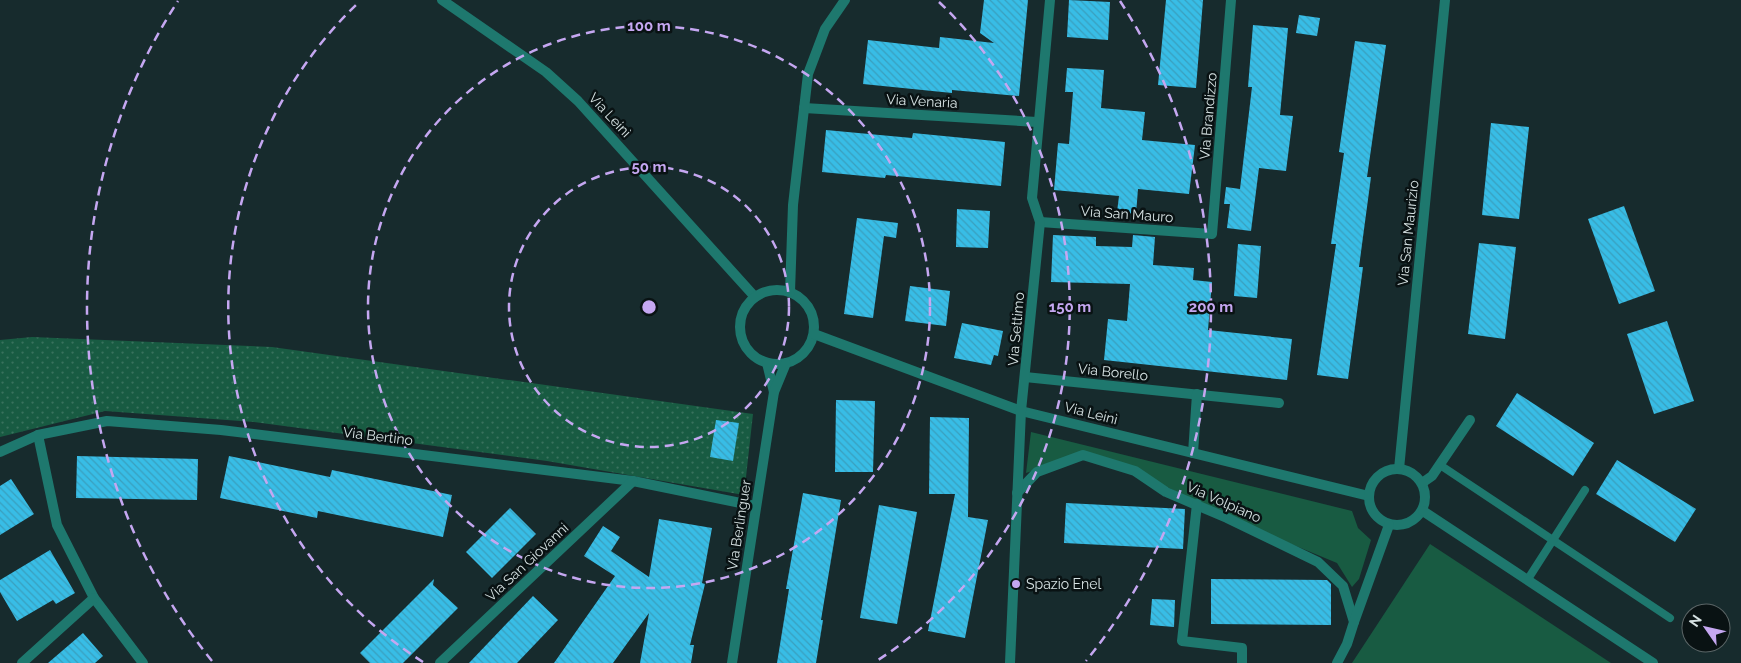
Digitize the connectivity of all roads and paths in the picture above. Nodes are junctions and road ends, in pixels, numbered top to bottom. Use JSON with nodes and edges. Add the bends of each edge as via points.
{"nodes":[{"id":1,"x":442,"y":0,"type":"edge"},
{"id":2,"x":845,"y":0,"type":"edge"},
{"id":3,"x":1050,"y":0,"type":"edge"},
{"id":4,"x":1231,"y":0,"type":"edge"},
{"id":5,"x":1445,"y":0,"type":"edge"},
{"id":6,"x":804,"y":108,"type":"junction"},
{"id":7,"x":1037,"y":122,"type":"junction"},
{"id":8,"x":1040,"y":222,"type":"junction"},
{"id":9,"x":1212,"y":234,"type":"joint"},
{"id":10,"x":790,"y":292,"type":"junction"},
{"id":11,"x":755,"y":297,"type":"junction"},
{"id":12,"x":814,"y":334,"type":"junction"},
{"id":13,"x":767,"y":362,"type":"junction"},
{"id":14,"x":786,"y":363,"type":"junction"},
{"id":15,"x":1026,"y":377,"type":"junction"},
{"id":16,"x":774,"y":392,"type":"junction"},
{"id":17,"x":1197,"y":394,"type":"junction"},
{"id":18,"x":1279,"y":403,"type":"dead end"},
{"id":19,"x":1021,"y":410,"type":"junction"},
{"id":20,"x":1470,"y":420,"type":"dead end"},
{"id":21,"x":38,"y":435,"type":"junction"},
{"id":22,"x":2,"y":449,"type":"edge"},
{"id":23,"x":1193,"y":453,"type":"junction"},
{"id":24,"x":1440,"y":465,"type":"junction"},
{"id":25,"x":1399,"y":469,"type":"junction"},
{"id":26,"x":633,"y":481,"type":"junction"},
{"id":27,"x":1422,"y":483,"type":"junction"},
{"id":28,"x":1585,"y":490,"type":"dead end"},
{"id":29,"x":1017,"y":493,"type":"junction"},
{"id":30,"x":1369,"y":496,"type":"junction"},
{"id":31,"x":1197,"y":504,"type":"junction"},
{"id":32,"x":755,"y":506,"type":"junction"},
{"id":33,"x":1422,"y":511,"type":"junction"},
{"id":34,"x":1389,"y":525,"type":"junction"},
{"id":35,"x":1553,"y":540,"type":"junction"},
{"id":36,"x":1528,"y":579,"type":"junction"},
{"id":37,"x":94,"y":598,"type":"junction"},
{"id":38,"x":1670,"y":618,"type":"dead end"},
{"id":39,"x":1354,"y":622,"type":"junction"},
{"id":40,"x":22,"y":663,"type":"edge"},
{"id":41,"x":143,"y":663,"type":"edge"},
{"id":42,"x":440,"y":663,"type":"edge"},
{"id":43,"x":732,"y":663,"type":"edge"},
{"id":44,"x":1010,"y":663,"type":"edge"},
{"id":45,"x":1242,"y":663,"type":"edge"},
{"id":46,"x":1337,"y":663,"type":"edge"},
{"id":47,"x":1653,"y":663,"type":"edge"}],
"edges":[{"from":1,"to":11,"type":"street","name":"Via Leinì","via":[[546,72],[578,101]]},
{"from":2,"to":6,"type":"street","via":[[826,29],[808,74]]},
{"from":3,"to":7,"type":"street","name":"Via Settimo"},
{"from":4,"to":9,"type":"street","name":"Via Brandizzo"},
{"from":5,"to":25,"type":"street","name":"Via San Maurizio"},
{"from":6,"to":7,"type":"street","name":"Via Venaria"},
{"from":6,"to":10,"type":"street","via":[[793,205]]},
{"from":7,"to":8,"type":"street","name":"Via Settimo","via":[[1032,198]]},
{"from":8,"to":9,"type":"street","name":"Via San Mauro"},
{"from":8,"to":15,"type":"street","name":"Via Settimo"},
{"from":10,"to":11,"type":"street","via":[[778,289]]},
{"from":10,"to":12,"type":"street","via":[[807,304],[812,313]]},
{"from":11,"to":13,"type":"street","via":[[742,316],[742,339],[747,349]]},
{"from":12,"to":14,"type":"street","via":[[804,352]]},
{"from":12,"to":19,"type":"street","name":"Via Leinì"},
{"from":13,"to":14,"type":"street"},
{"from":13,"to":16,"type":"street"},
{"from":14,"to":16,"type":"street"},
{"from":15,"to":17,"type":"street","name":"Via Borello"},
{"from":15,"to":19,"type":"street","name":"Via Settimo"},
{"from":16,"to":32,"type":"street","name":"Via Berlinguer"},
{"from":17,"to":18,"type":"street","name":"Via Borello"},
{"from":17,"to":23,"type":"street"},
{"from":19,"to":23,"type":"street","name":"Via Leinì"},
{"from":19,"to":29,"type":"street","name":"Via Settimo"},
{"from":20,"to":24,"type":"street"},
{"from":21,"to":22,"type":"street","name":"Via Bertino"},
{"from":21,"to":26,"type":"street","name":"Via Bertino","via":[[107,421],[202,428]]},
{"from":21,"to":37,"type":"street","via":[[57,525]]},
{"from":23,"to":30,"type":"street","name":"Via Leinì"},
{"from":24,"to":27,"type":"street"},
{"from":24,"to":35,"type":"lane"},
{"from":25,"to":27,"type":"street","via":[[1408,471]]},
{"from":25,"to":30,"type":"street","via":[[1390,470],[1375,479]]},
{"from":26,"to":32,"type":"street","name":"Via Bertino"},
{"from":26,"to":42,"type":"street","name":"Via San Giovanni"},
{"from":27,"to":33,"type":"street","via":[[1426,502]]},
{"from":28,"to":35,"type":"lane"},
{"from":29,"to":31,"type":"street","name":"Via Volpiano","via":[[1037,472],[1083,455],[1135,471],[1166,492]]},
{"from":29,"to":44,"type":"street","name":"Via Settimo"},
{"from":30,"to":34,"type":"street","via":[[1374,514]]},
{"from":31,"to":39,"type":"street","name":"Via Volpiano","via":[[1318,562],[1343,586]]},
{"from":31,"to":45,"type":"street","via":[[1182,641],[1242,648]]},
{"from":32,"to":43,"type":"street","name":"Via Berlinguer"},
{"from":33,"to":34,"type":"street","via":[[1408,524]]},
{"from":33,"to":36,"type":"street"},
{"from":34,"to":39,"type":"street"},
{"from":35,"to":36,"type":"lane"},
{"from":35,"to":38,"type":"lane"},
{"from":36,"to":47,"type":"street"},
{"from":37,"to":40,"type":"street"},
{"from":37,"to":41,"type":"street"},
{"from":39,"to":46,"type":"street"}]}
